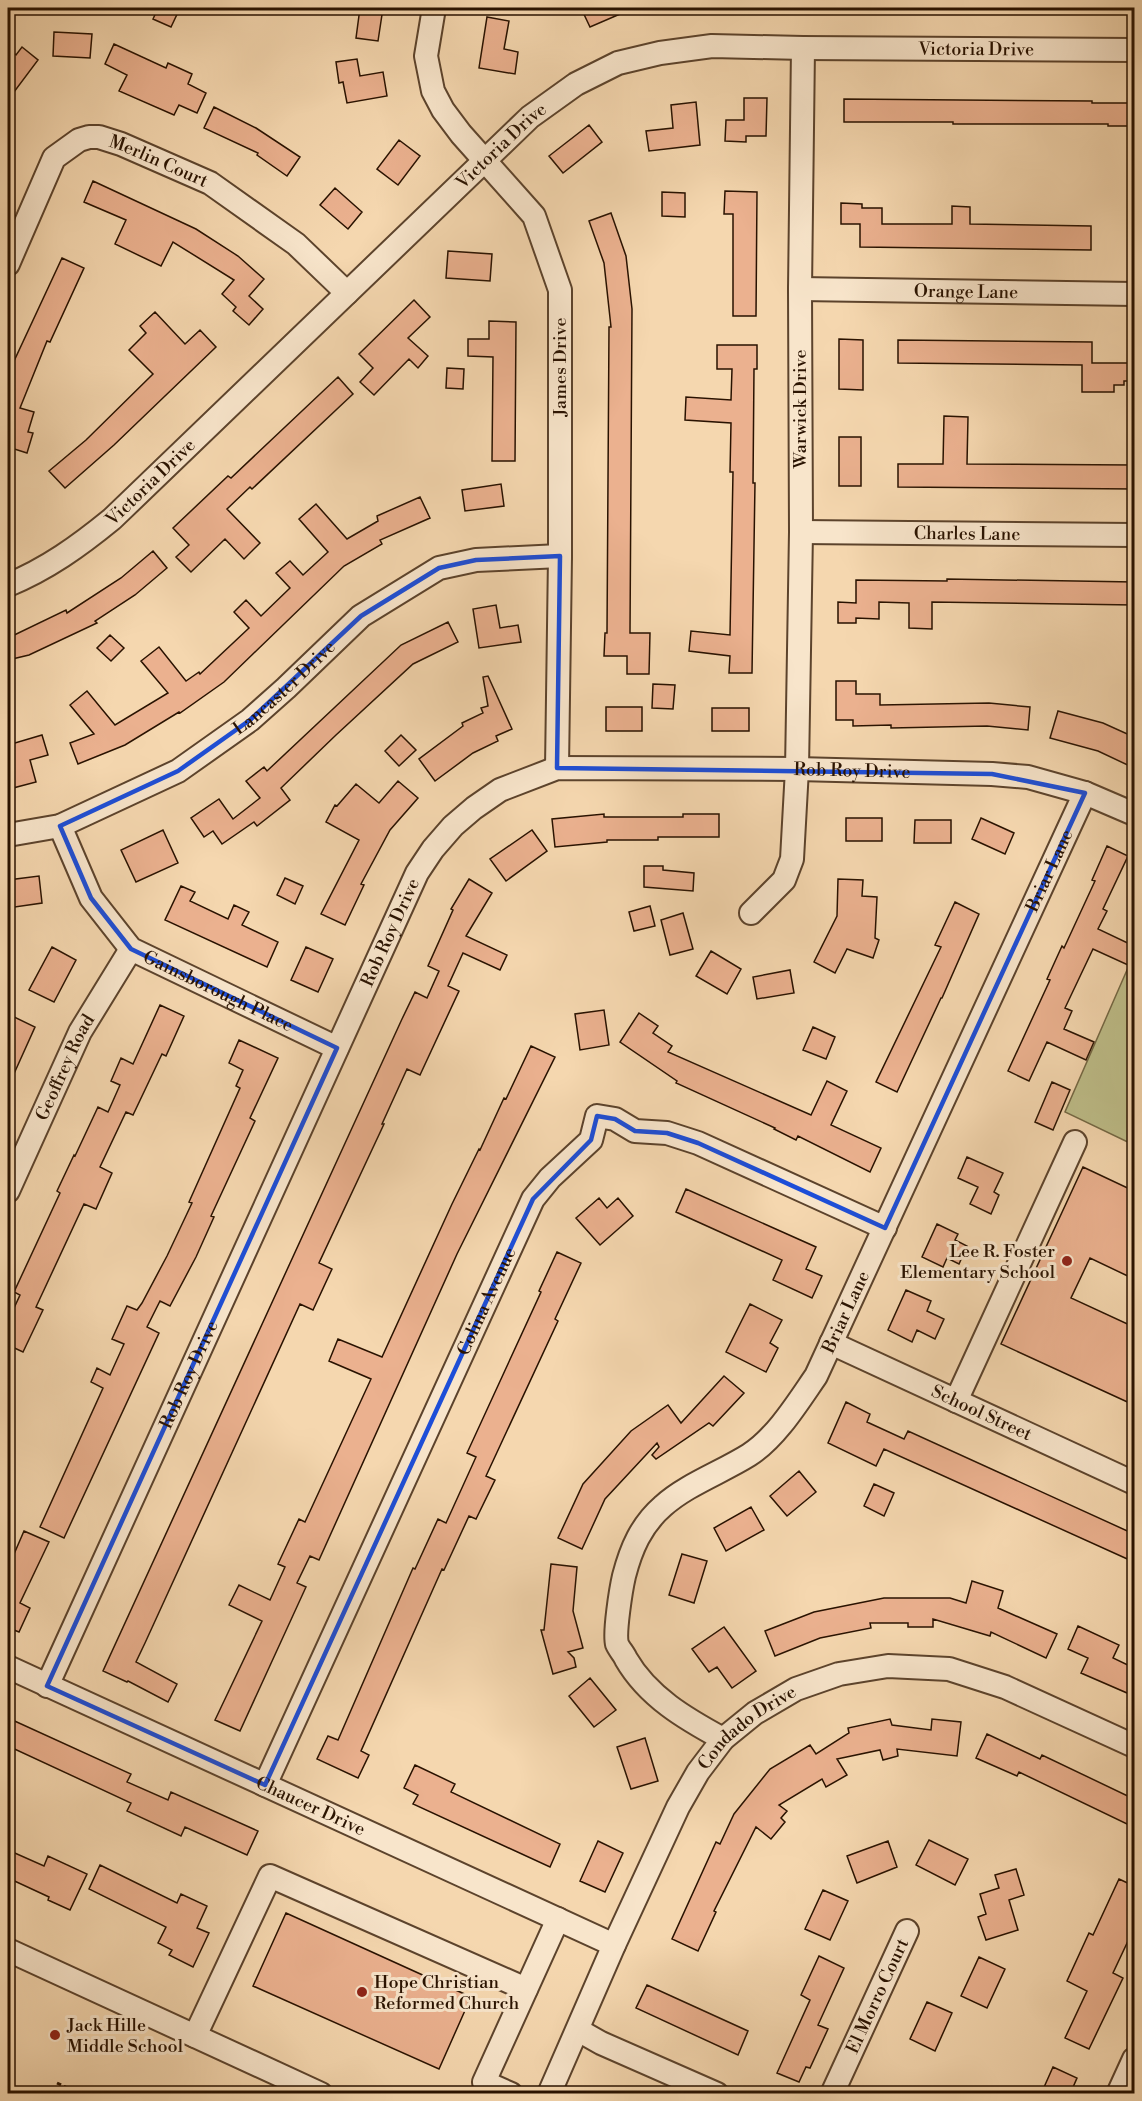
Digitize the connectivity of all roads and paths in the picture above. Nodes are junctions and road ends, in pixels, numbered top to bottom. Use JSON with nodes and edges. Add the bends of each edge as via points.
{"nodes":[{"id":1,"x":434,"y":8,"type":"edge"},
{"id":2,"x":803,"y":48,"type":"junction"},
{"id":3,"x":1134,"y":50,"type":"edge"},
{"id":4,"x":484,"y":160,"type":"junction"},
{"id":5,"x":8,"y":264,"type":"edge"},
{"id":6,"x":800,"y":289,"type":"junction"},
{"id":7,"x":347,"y":293,"type":"junction"},
{"id":8,"x":1134,"y":294,"type":"edge"},
{"id":9,"x":801,"y":532,"type":"junction"},
{"id":10,"x":1134,"y":535,"type":"edge"},
{"id":11,"x":560,"y":555,"type":"junction"},
{"id":12,"x":8,"y":585,"type":"edge"},
{"id":13,"x":557,"y":768,"type":"junction"},
{"id":14,"x":797,"y":769,"type":"junction"},
{"id":15,"x":1085,"y":793,"type":"junction"},
{"id":16,"x":1134,"y":814,"type":"edge"},
{"id":17,"x":60,"y":826,"type":"junction"},
{"id":18,"x":8,"y":835,"type":"edge"},
{"id":19,"x":751,"y":913,"type":"dead end"},
{"id":20,"x":131,"y":949,"type":"junction"},
{"id":21,"x":337,"y":1048,"type":"junction"},
{"id":22,"x":1075,"y":1142,"type":"dead end"},
{"id":23,"x":8,"y":1191,"type":"edge"},
{"id":24,"x":885,"y":1228,"type":"junction"},
{"id":25,"x":831,"y":1343,"type":"junction"},
{"id":26,"x":956,"y":1401,"type":"junction"},
{"id":27,"x":1134,"y":1483,"type":"edge"},
{"id":28,"x":8,"y":1667,"type":"edge"},
{"id":29,"x":47,"y":1686,"type":"junction"},
{"id":30,"x":723,"y":1739,"type":"junction"},
{"id":31,"x":1134,"y":1746,"type":"edge"},
{"id":32,"x":265,"y":1785,"type":"junction"},
{"id":33,"x":558,"y":1919,"type":"junction"},
{"id":34,"x":907,"y":1931,"type":"dead end"},
{"id":35,"x":614,"y":1945,"type":"junction"},
{"id":36,"x":8,"y":1950,"type":"edge"},
{"id":37,"x":526,"y":1989,"type":"junction"},
{"id":38,"x":578,"y":2030,"type":"junction"},
{"id":39,"x":195,"y":2036,"type":"junction"},
{"id":40,"x":1134,"y":2059,"type":"edge"},
{"id":41,"x":57,"y":2084,"type":"dead end"},
{"id":42,"x":80,"y":2094,"type":"edge"},
{"id":43,"x":321,"y":2094,"type":"edge"},
{"id":44,"x":511,"y":2094,"type":"edge"},
{"id":45,"x":549,"y":2094,"type":"edge"},
{"id":46,"x":717,"y":2094,"type":"edge"},
{"id":47,"x":832,"y":2094,"type":"edge"},
{"id":48,"x":1118,"y":2094,"type":"edge"}],
"edges":[{"from":1,"to":4,"type":"street","name":"James Drive","via":[[426,56],[433,91],[443,110]]},
{"from":2,"to":3,"type":"street","name":"Victoria Drive"},
{"from":2,"to":4,"type":"street","name":"Victoria Drive","via":[[712,46],[618,63],[576,84],[530,117]]},
{"from":2,"to":6,"type":"street","name":"Warwick Drive"},
{"from":4,"to":7,"type":"street","name":"Victoria Drive"},
{"from":4,"to":11,"type":"street","name":"James Drive","via":[[534,216],[560,290]]},
{"from":5,"to":7,"type":"street","name":"Merlin Court","via":[[54,158],[79,140],[99,137],[210,183],[296,244]]},
{"from":6,"to":8,"type":"street","name":"Orange Lane"},
{"from":6,"to":9,"type":"street","name":"Warwick Drive"},
{"from":7,"to":12,"type":"street","name":"Victoria Drive","via":[[112,519],[60,558]]},
{"from":9,"to":10,"type":"street","name":"Charles Lane"},
{"from":9,"to":14,"type":"street","name":"Warwick Drive"},
{"from":11,"to":13,"type":"street","name":"James Drive"},
{"from":11,"to":17,"type":"street","name":"Lancaster Drive","via":[[476,560],[440,568],[361,616],[250,720],[178,771]]},
{"from":13,"to":14,"type":"street","name":"Rob Roy Drive"},
{"from":13,"to":21,"type":"street","name":"Rob Roy Drive","via":[[501,790],[453,826],[433,849],[417,873]]},
{"from":14,"to":15,"type":"street","name":"Rob Roy Drive","via":[[992,774],[1028,777]]},
{"from":14,"to":19,"type":"street","name":"Warwick Drive","via":[[792,859],[784,880]]},
{"from":15,"to":16,"type":"street","name":"Rob Roy Drive"},
{"from":15,"to":24,"type":"street","name":"Briar Lane"},
{"from":17,"to":18,"type":"street","name":"Lancaster Drive"},
{"from":17,"to":20,"type":"street","name":"Gainsborough Place","via":[[91,898]]},
{"from":20,"to":21,"type":"street","name":"Gainsborough Place"},
{"from":20,"to":23,"type":"street","name":"Geoffrey Road","via":[[80,1032]]},
{"from":21,"to":29,"type":"street","name":"Rob Roy Drive"},
{"from":22,"to":26,"type":"street"},
{"from":24,"to":25,"type":"street","name":"Briar Lane"},
{"from":24,"to":32,"type":"street","name":"Colina Avenue","via":[[698,1143],[667,1133],[635,1131],[615,1119],[597,1116],[591,1140],[533,1199]]},
{"from":25,"to":26,"type":"street","name":"School Street"},
{"from":25,"to":30,"type":"street","name":"Briar Lane","via":[[816,1376],[776,1430],[752,1454],[665,1504],[640,1531],[630,1553],[616,1642],[634,1672],[663,1702]]},
{"from":26,"to":27,"type":"street","name":"School Street"},
{"from":28,"to":29,"type":"street","name":"Chaucer Drive"},
{"from":29,"to":32,"type":"street","name":"Chaucer Drive"},
{"from":30,"to":31,"type":"street","name":"Condado Drive","via":[[755,1713],[796,1689],[839,1674],[888,1666],[949,1669],[1005,1687]]},
{"from":30,"to":35,"type":"street","name":"Condado Drive","via":[[678,1807]]},
{"from":32,"to":33,"type":"street","name":"Chaucer Drive"},
{"from":33,"to":35,"type":"street","name":"Chaucer Drive"},
{"from":33,"to":37,"type":"street"},
{"from":34,"to":47,"type":"street","name":"El Morro Court"},
{"from":35,"to":38,"type":"street","name":"Condado Drive"},
{"from":36,"to":39,"type":"street"},
{"from":37,"to":39,"type":"street","via":[[270,1876]]},
{"from":37,"to":44,"type":"street","via":[[484,2082]]},
{"from":38,"to":45,"type":"street","name":"Condado Drive"},
{"from":38,"to":46,"type":"street"},
{"from":39,"to":43,"type":"street"},
{"from":40,"to":48,"type":"street"},
{"from":41,"to":42,"type":"path"}]}
